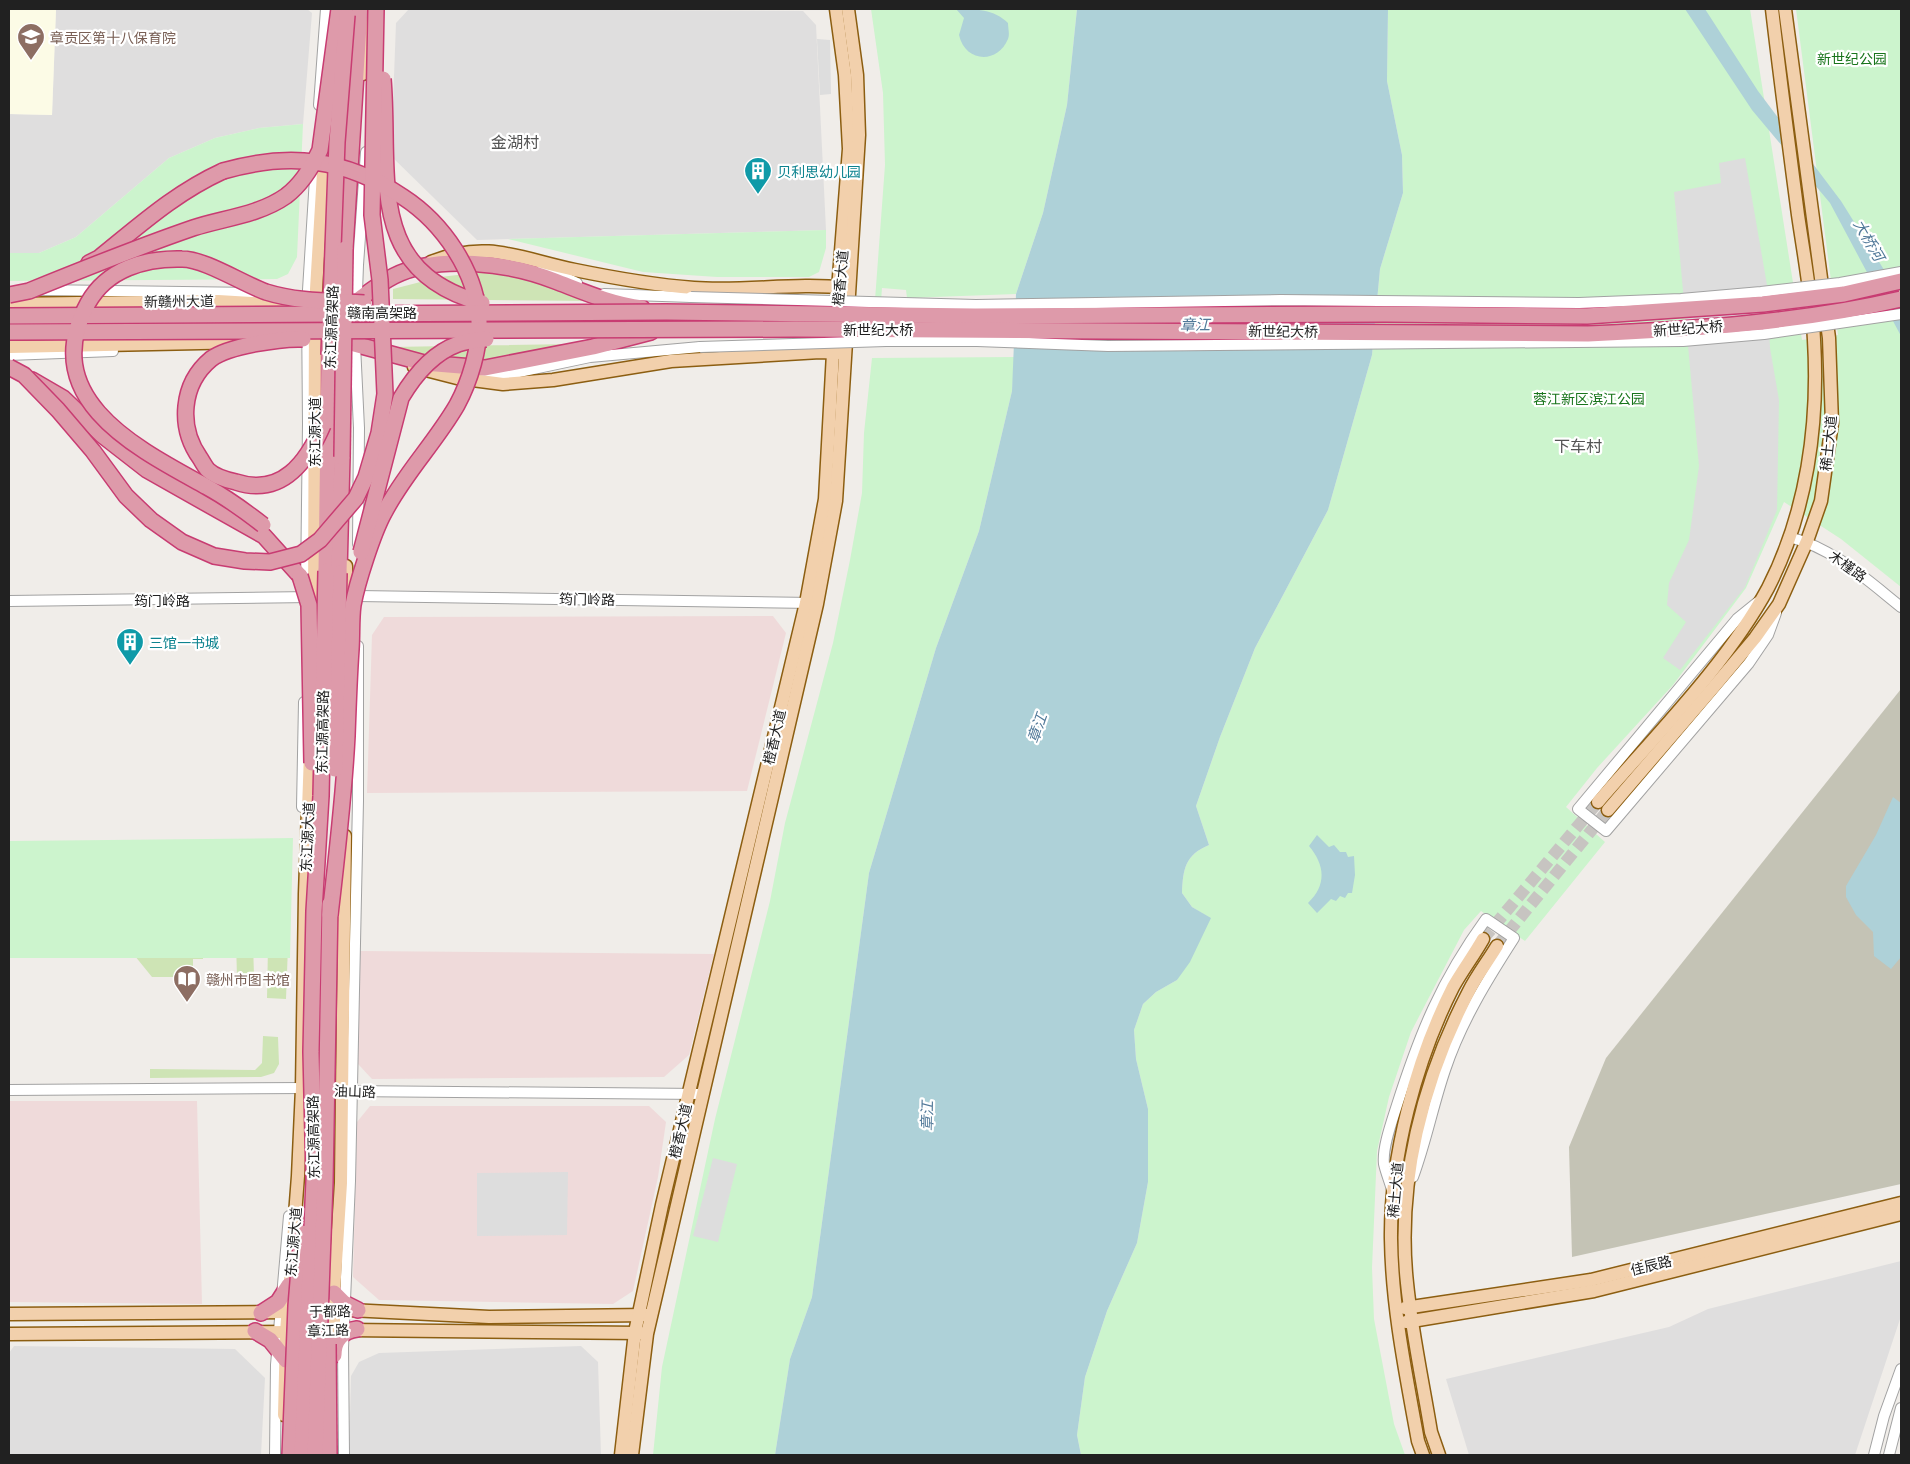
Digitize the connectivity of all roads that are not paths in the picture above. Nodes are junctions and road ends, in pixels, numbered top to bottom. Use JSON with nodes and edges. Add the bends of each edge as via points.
{"nodes":[{"id":1,"x":326,"y":9,"type":"edge"},
{"id":2,"x":334,"y":9,"type":"edge"},
{"id":3,"x":338,"y":9,"type":"edge"},
{"id":4,"x":348,"y":9,"type":"edge"},
{"id":5,"x":360,"y":9,"type":"edge"},
{"id":6,"x":369,"y":9,"type":"edge"},
{"id":7,"x":377,"y":9,"type":"edge"},
{"id":8,"x":836,"y":9,"type":"edge"},
{"id":9,"x":848,"y":9,"type":"edge"},
{"id":10,"x":1772,"y":9,"type":"edge"},
{"id":11,"x":1785,"y":9,"type":"edge"},
{"id":12,"x":473,"y":251,"type":"junction"},
{"id":13,"x":409,"y":270,"type":"junction"},
{"id":14,"x":1901,"y":272,"type":"edge"},
{"id":15,"x":69,"y":275,"type":"junction"},
{"id":16,"x":1901,"y":281,"type":"edge"},
{"id":17,"x":845,"y":288,"type":"junction"},
{"id":18,"x":9,"y":290,"type":"edge"},
{"id":19,"x":9,"y":295,"type":"edge"},
{"id":20,"x":1901,"y":298,"type":"edge"},
{"id":21,"x":310,"y":302,"type":"junction"},
{"id":22,"x":9,"y":304,"type":"edge"},
{"id":23,"x":353,"y":304,"type":"junction"},
{"id":24,"x":666,"y":312,"type":"junction"},
{"id":25,"x":487,"y":313,"type":"junction"},
{"id":26,"x":1901,"y":314,"type":"edge"},
{"id":27,"x":9,"y":316,"type":"edge"},
{"id":28,"x":498,"y":330,"type":"junction"},
{"id":29,"x":662,"y":330,"type":"junction"},
{"id":30,"x":9,"y":332,"type":"edge"},
{"id":31,"x":310,"y":343,"type":"junction"},
{"id":32,"x":351,"y":344,"type":"junction"},
{"id":33,"x":9,"y":347,"type":"edge"},
{"id":34,"x":839,"y":353,"type":"junction"},
{"id":35,"x":9,"y":355,"type":"edge"},
{"id":36,"x":329,"y":355,"type":"junction"},
{"id":37,"x":388,"y":359,"type":"junction"},
{"id":38,"x":9,"y":367,"type":"edge"},
{"id":39,"x":24,"y":375,"type":"junction"},
{"id":40,"x":1789,"y":537,"type":"junction"},
{"id":41,"x":1806,"y":541,"type":"junction"},
{"id":42,"x":300,"y":576,"type":"junction"},
{"id":43,"x":310,"y":598,"type":"junction"},
{"id":44,"x":356,"y":600,"type":"junction"},
{"id":45,"x":9,"y":601,"type":"edge"},
{"id":46,"x":1759,"y":602,"type":"junction"},
{"id":47,"x":811,"y":603,"type":"junction"},
{"id":48,"x":1779,"y":604,"type":"junction"},
{"id":49,"x":1901,"y":607,"type":"edge"},
{"id":50,"x":314,"y":911,"type":"junction"},
{"id":51,"x":330,"y":915,"type":"junction"},
{"id":52,"x":1484,"y":939,"type":"tunnel mouth"},
{"id":53,"x":1497,"y":946,"type":"tunnel mouth"},
{"id":54,"x":327,"y":1049,"type":"junction"},
{"id":55,"x":311,"y":1052,"type":"junction"},
{"id":56,"x":299,"y":1088,"type":"junction"},
{"id":57,"x":9,"y":1090,"type":"edge"},
{"id":58,"x":346,"y":1091,"type":"junction"},
{"id":59,"x":695,"y":1094,"type":"junction"},
{"id":60,"x":1408,"y":1189,"type":"junction"},
{"id":61,"x":1394,"y":1197,"type":"junction"},
{"id":62,"x":1901,"y":1203,"type":"edge"},
{"id":63,"x":1901,"y":1214,"type":"edge"},
{"id":64,"x":284,"y":1299,"type":"junction"},
{"id":65,"x":343,"y":1304,"type":"junction"},
{"id":66,"x":1396,"y":1308,"type":"junction"},
{"id":67,"x":261,"y":1313,"type":"joint"},
{"id":68,"x":9,"y":1314,"type":"edge"},
{"id":69,"x":646,"y":1315,"type":"junction"},
{"id":70,"x":1412,"y":1315,"type":"junction"},
{"id":71,"x":1398,"y":1322,"type":"junction"},
{"id":72,"x":254,"y":1331,"type":"junction"},
{"id":73,"x":282,"y":1332,"type":"junction"},
{"id":74,"x":641,"y":1333,"type":"junction"},
{"id":75,"x":9,"y":1334,"type":"edge"},
{"id":76,"x":342,"y":1338,"type":"junction"},
{"id":77,"x":280,"y":1354,"type":"junction"},
{"id":78,"x":1901,"y":1369,"type":"edge"},
{"id":79,"x":1901,"y":1408,"type":"edge"},
{"id":80,"x":276,"y":1455,"type":"edge"},
{"id":81,"x":284,"y":1455,"type":"edge"},
{"id":82,"x":290,"y":1455,"type":"edge"},
{"id":83,"x":302,"y":1455,"type":"edge"},
{"id":84,"x":315,"y":1455,"type":"edge"},
{"id":85,"x":329,"y":1455,"type":"edge"},
{"id":86,"x":336,"y":1455,"type":"edge"},
{"id":87,"x":344,"y":1455,"type":"edge"},
{"id":88,"x":621,"y":1455,"type":"edge"},
{"id":89,"x":632,"y":1455,"type":"edge"},
{"id":90,"x":1423,"y":1455,"type":"edge"},
{"id":91,"x":1439,"y":1455,"type":"edge"},
{"id":92,"x":1874,"y":1455,"type":"edge"},
{"id":93,"x":1889,"y":1455,"type":"edge"}],
"edges":[{"from":1,"to":21,"type":"street"},
{"from":2,"to":21,"type":"main road","name":"东江源大道"},
{"from":3,"to":15,"type":"highway","bridge":true,"via":[[320,150],[312,167],[296,187],[255,212],[196,227]]},
{"from":4,"to":36,"type":"highway","name":"东江源高架路","bridge":true,"via":[[337,142]]},
{"from":5,"to":51,"type":"highway","name":"东江源高架路","bridge":true,"via":[[345,249]]},
{"from":6,"to":23,"type":"main road","via":[[353,197]]},
{"from":7,"to":23,"type":"street"},
{"from":7,"to":24,"type":"highway","bridge":true,"via":[[386,109],[389,215],[405,252],[422,273],[452,292],[488,305]]},
{"from":7,"to":39,"type":"highway","bridge":true,"via":[[372,215],[380,280],[385,394],[379,433],[366,477],[356,498],[320,540],[301,554],[270,562],[214,556],[182,542],[151,520],[126,496],[76,430]]},
{"from":8,"to":17,"type":"main road","name":"橙香大道","via":[[850,128]]},
{"from":9,"to":17,"type":"main road","name":"橙香大道","via":[[857,75],[860,135]]},
{"from":10,"to":40,"type":"main road","name":"稀土大道","via":[[1814,340],[1813,419],[1804,493]]},
{"from":11,"to":41,"type":"main road","name":"稀土大道","via":[[1830,338],[1832,423],[1820,501]]},
{"from":12,"to":13,"type":"main road","via":[[448,255]]},
{"from":12,"to":14,"type":"street","bridge":true,"via":[[527,261],[610,295],[976,305],[1280,300],[1579,303],[1752,293]]},
{"from":12,"to":17,"type":"main road","via":[[529,257],[572,270],[666,286]]},
{"from":13,"to":23,"type":"main road","via":[[394,276]]},
{"from":13,"to":24,"type":"highway","via":[[473,263],[496,266],[526,271],[587,295],[627,306]]},
{"from":15,"to":19,"type":"highway","bridge":true,"via":[[29,291]]},
{"from":15,"to":44,"type":"highway","bridge":true,"via":[[99,258],[193,185],[247,164],[284,159],[331,164],[374,178],[414,204],[441,232],[467,271],[473,295],[479,320],[473,362],[457,404],[382,515]]},
{"from":16,"to":24,"type":"highway","name":"新世纪大桥","bridge":true,"via":[[1844,294],[1762,304],[1587,316],[975,316]]},
{"from":17,"to":34,"type":"main road","name":"橙香大道"},
{"from":18,"to":21,"type":"street","via":[[187,290]]},
{"from":20,"to":29,"type":"highway","name":"新世纪大桥","bridge":true,"via":[[1848,311],[1764,322],[1684,330],[1588,334],[1277,330]]},
{"from":21,"to":22,"type":"main road","name":"新赣州大道","via":[[218,300]]},
{"from":21,"to":23,"type":"main road","name":"新赣州大道"},
{"from":21,"to":31,"type":"main road","name":"东江源大道"},
{"from":23,"to":32,"type":"main road"},
{"from":24,"to":25,"type":"highway","name":"赣南高架路","bridge":true},
{"from":25,"to":27,"type":"highway","name":"赣南高架路","bridge":true},
{"from":25,"to":42,"type":"highway","bridge":true,"via":[[417,305],[301,300],[267,292],[185,259],[141,262],[122,270],[93,295],[80,321],[74,349],[80,384],[93,408],[131,443],[241,508],[279,542]]},
{"from":26,"to":37,"type":"street","bridge":true,"via":[[1764,334],[1683,341],[1385,346],[1108,346],[886,341],[700,347],[590,357],[505,375],[444,372]]},
{"from":28,"to":29,"type":"highway","name":"赣南高架路","bridge":true},
{"from":28,"to":30,"type":"highway","name":"赣南高架路","bridge":true},
{"from":28,"to":36,"type":"highway","bridge":true,"via":[[390,340],[298,338],[230,348],[211,359],[194,380],[187,397],[187,435],[208,470],[248,486],[269,484],[291,474],[304,462],[323,424]]},
{"from":29,"to":32,"type":"highway","via":[[485,368],[424,363]]},
{"from":29,"to":44,"type":"highway","bridge":true,"via":[[496,336],[458,344],[426,365],[405,392],[394,421],[362,545]]},
{"from":31,"to":32,"type":"main road"},
{"from":31,"to":33,"type":"main road"},
{"from":31,"to":35,"type":"street"},
{"from":31,"to":43,"type":"main road","name":"东江源大道"},
{"from":32,"to":37,"type":"street"},
{"from":32,"to":44,"type":"street","via":[[359,428]]},
{"from":32,"to":58,"type":"main road","via":[[345,434],[348,687]]},
{"from":34,"to":37,"type":"main road","via":[[671,361],[553,380],[503,384],[435,373]]},
{"from":34,"to":47,"type":"main road","name":"橙香大道"},
{"from":36,"to":50,"type":"highway","name":"东江源高架路","bridge":true,"via":[[321,796]]},
{"from":38,"to":39,"type":"highway","bridge":true},
{"from":39,"to":42,"type":"highway","bridge":true,"via":[[64,398],[102,436],[147,470],[264,536]]},
{"from":40,"to":41,"type":"street","name":"木槿路"},
{"from":40,"to":46,"type":"main road","name":"稀土大道"},
{"from":41,"to":48,"type":"main road","name":"稀土大道"},
{"from":41,"to":49,"type":"street","name":"木槿路","via":[[1835,555]]},
{"from":42,"to":50,"type":"highway","bridge":true,"via":[[309,604]]},
{"from":43,"to":45,"type":"street","name":"筠门岭路"},
{"from":43,"to":56,"type":"main road","name":"东江源大道"},
{"from":44,"to":47,"type":"street","name":"筠门岭路"},
{"from":44,"to":51,"type":"highway","bridge":true,"via":[[344,793]]},
{"from":44,"to":58,"type":"street","via":[[358,801]]},
{"from":46,"to":48,"type":"main road","name":"稀土大道","via":[[1742,630],[1603,806],[1719,681]]},
{"from":46,"to":48,"type":"street","via":[[1737,619],[1578,809],[1606,831],[1749,663],[1768,635]]},
{"from":47,"to":59,"type":"main road","name":"橙香大道"},
{"from":50,"to":55,"type":"highway","name":"东江源高架路","bridge":true},
{"from":51,"to":54,"type":"highway","name":"东江源高架路","bridge":true},
{"from":52,"to":61,"type":"main road","name":"稀土大道","via":[[1454,987],[1409,1099]]},
{"from":53,"to":60,"type":"main road","name":"稀土大道","via":[[1469,990],[1425,1096],[1411,1157]]},
{"from":54,"to":84,"type":"highway","name":"东江源高架路","bridge":true},
{"from":54,"to":85,"type":"highway","bridge":true,"via":[[334,1181],[327,1307]]},
{"from":55,"to":82,"type":"highway","bridge":true},
{"from":55,"to":83,"type":"highway","name":"东江源高架路","bridge":true,"via":[[314,1180]]},
{"from":56,"to":57,"type":"street","name":"油山路"},
{"from":56,"to":58,"type":"street","name":"油山路"},
{"from":56,"to":64,"type":"main road","name":"东江源大道","via":[[298,1176]]},
{"from":58,"to":59,"type":"street","name":"油山路"},
{"from":58,"to":65,"type":"main road","via":[[342,1183]]},
{"from":59,"to":69,"type":"main road","name":"橙香大道"},
{"from":60,"to":61,"type":"street","via":[[1445,1068],[1463,1024],[1514,938],[1486,919],[1437,996],[1417,1041],[1390,1130],[1384,1163]]},
{"from":60,"to":70,"type":"main road","name":"稀土大道","via":[[1404,1238]]},
{"from":61,"to":66,"type":"main road","name":"稀土大道","via":[[1391,1238]]},
{"from":62,"to":70,"type":"main road","name":"佳辰路","via":[[1591,1280]]},
{"from":63,"to":70,"type":"main road","name":"佳辰路","via":[[1594,1291]]},
{"from":64,"to":65,"type":"main road","name":"于都路"},
{"from":64,"to":67,"type":"highway"},
{"from":64,"to":73,"type":"main road","name":"东江源大道"},
{"from":65,"to":69,"type":"main road","name":"于都路","via":[[488,1317]]},
{"from":65,"to":76,"type":"main road"},
{"from":66,"to":70,"type":"main road","name":"佳辰路"},
{"from":66,"to":71,"type":"main road","name":"稀土大道"},
{"from":67,"to":68,"type":"main road"},
{"from":69,"to":74,"type":"main road","name":"橙香大道"},
{"from":70,"to":71,"type":"main road","name":"佳辰路"},
{"from":70,"to":91,"type":"main road","name":"稀土大道","via":[[1431,1432]]},
{"from":71,"to":90,"type":"main road","name":"稀土大道"},
{"from":72,"to":73,"type":"main road","name":"章江路"},
{"from":72,"to":75,"type":"main road","name":"章江路"},
{"from":72,"to":77,"type":"highway"},
{"from":73,"to":76,"type":"main road","name":"章江路"},
{"from":73,"to":77,"type":"main road","name":"东江源大道"},
{"from":74,"to":76,"type":"main road","name":"章江路"},
{"from":74,"to":88,"type":"main road","name":"橙香大道"},
{"from":74,"to":89,"type":"main road","name":"橙香大道"},
{"from":76,"to":86,"type":"main road"},
{"from":76,"to":87,"type":"street"},
{"from":77,"to":80,"type":"street"},
{"from":77,"to":81,"type":"main road","name":"东江源大道"},
{"from":78,"to":92,"type":"street"},
{"from":79,"to":93,"type":"street"}]}
